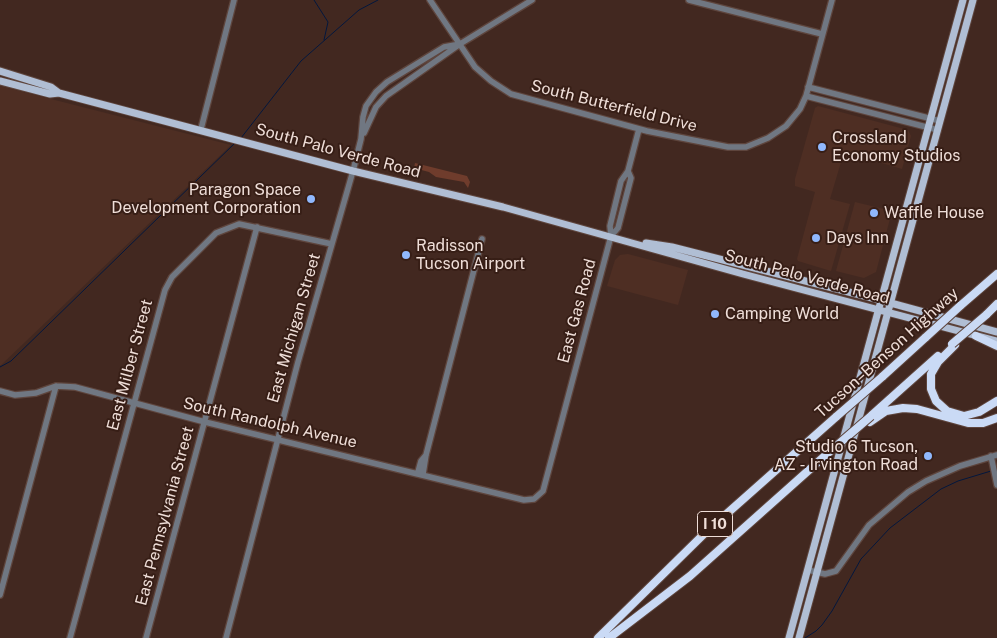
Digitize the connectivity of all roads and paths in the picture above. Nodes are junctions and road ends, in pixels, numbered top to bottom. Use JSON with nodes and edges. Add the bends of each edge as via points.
{"nodes":[{"id":1,"x":234,"y":0,"type":"edge"},
{"id":2,"x":430,"y":0,"type":"edge"},
{"id":3,"x":532,"y":0,"type":"edge"},
{"id":4,"x":689,"y":0,"type":"edge"},
{"id":5,"x":832,"y":0,"type":"edge"},
{"id":6,"x":963,"y":0,"type":"edge"},
{"id":7,"x":973,"y":0,"type":"edge"},
{"id":8,"x":822,"y":34,"type":"junction"},
{"id":9,"x":460,"y":44,"type":"junction"},
{"id":10,"x":0,"y":71,"type":"edge"},
{"id":11,"x":0,"y":81,"type":"edge"},
{"id":12,"x":808,"y":87,"type":"junction"},
{"id":13,"x":376,"y":92,"type":"junction"},
{"id":14,"x":59,"y":93,"type":"junction"},
{"id":15,"x":806,"y":96,"type":"junction"},
{"id":16,"x":847,"y":97,"type":"junction"},
{"id":17,"x":382,"y":99,"type":"junction"},
{"id":18,"x":931,"y":119,"type":"junction"},
{"id":19,"x":940,"y":121,"type":"junction"},
{"id":20,"x":639,"y":128,"type":"junction"},
{"id":21,"x":929,"y":128,"type":"junction"},
{"id":22,"x":201,"y":129,"type":"junction"},
{"id":23,"x":938,"y":130,"type":"junction"},
{"id":24,"x":361,"y":139,"type":"junction"},
{"id":25,"x":353,"y":171,"type":"junction"},
{"id":26,"x":257,"y":227,"type":"junction"},
{"id":27,"x":611,"y":236,"type":"junction"},
{"id":28,"x":482,"y":239,"type":"dead end"},
{"id":29,"x":332,"y":244,"type":"junction"},
{"id":30,"x":694,"y":260,"type":"junction"},
{"id":31,"x":740,"y":264,"type":"junction"},
{"id":32,"x":997,"y":274,"type":"edge"},
{"id":33,"x":881,"y":300,"type":"junction"},
{"id":34,"x":890,"y":303,"type":"junction"},
{"id":35,"x":997,"y":304,"type":"edge"},
{"id":36,"x":878,"y":310,"type":"junction"},
{"id":37,"x":888,"y":313,"type":"junction"},
{"id":38,"x":997,"y":332,"type":"edge"},
{"id":39,"x":976,"y":336,"type":"junction"},
{"id":40,"x":997,"y":342,"type":"edge"},
{"id":41,"x":953,"y":345,"type":"junction"},
{"id":42,"x":997,"y":346,"type":"edge"},
{"id":43,"x":56,"y":386,"type":"junction"},
{"id":44,"x":0,"y":391,"type":"edge"},
{"id":45,"x":997,"y":401,"type":"edge"},
{"id":46,"x":133,"y":404,"type":"junction"},
{"id":47,"x":997,"y":418,"type":"edge"},
{"id":48,"x":870,"y":419,"type":"junction"},
{"id":49,"x":205,"y":422,"type":"junction"},
{"id":50,"x":278,"y":439,"type":"junction"},
{"id":51,"x":994,"y":458,"type":"edge"},
{"id":52,"x":420,"y":473,"type":"junction"},
{"id":53,"x":997,"y":486,"type":"edge"},
{"id":54,"x":534,"y":499,"type":"joint"},
{"id":55,"x":808,"y":570,"type":"junction"},
{"id":56,"x":818,"y":572,"type":"junction"},
{"id":57,"x":0,"y":596,"type":"edge"},
{"id":58,"x":70,"y":638,"type":"edge"},
{"id":59,"x":146,"y":638,"type":"edge"},
{"id":60,"x":226,"y":638,"type":"edge"},
{"id":61,"x":598,"y":638,"type":"edge"},
{"id":62,"x":609,"y":638,"type":"edge"},
{"id":63,"x":789,"y":638,"type":"edge"},
{"id":64,"x":799,"y":638,"type":"edge"}],
"edges":[{"from":1,"to":22,"type":"street"},
{"from":2,"to":9,"type":"street","name":"South Butterfield Drive"},
{"from":3,"to":9,"type":"street"},
{"from":4,"to":8,"type":"street"},
{"from":5,"to":8,"type":"street","name":"South Butterfield Drive"},
{"from":6,"to":18,"type":"main road"},
{"from":7,"to":19,"type":"main road"},
{"from":8,"to":12,"type":"street","name":"South Butterfield Drive"},
{"from":9,"to":13,"type":"street","via":[[444,48]]},
{"from":9,"to":17,"type":"street"},
{"from":9,"to":20,"type":"street","name":"South Butterfield Drive","via":[[475,66],[511,94]]},
{"from":10,"to":14,"type":"main road","name":"South Palo Verde Road","via":[[51,87]]},
{"from":11,"to":14,"type":"main road","name":"South Palo Verde Road","via":[[50,94]]},
{"from":12,"to":15,"type":"street","name":"South Butterfield Drive"},
{"from":12,"to":16,"type":"street"},
{"from":13,"to":17,"type":"street"},
{"from":13,"to":24,"type":"street","via":[[362,117]]},
{"from":14,"to":22,"type":"main road","name":"South Palo Verde Road"},
{"from":15,"to":16,"type":"street","via":[[813,91]]},
{"from":15,"to":20,"type":"street","name":"South Butterfield Drive","via":[[786,126],[746,147],[712,145]]},
{"from":15,"to":21,"type":"street"},
{"from":16,"to":18,"type":"street"},
{"from":17,"to":24,"type":"street"},
{"from":18,"to":19,"type":"street"},
{"from":18,"to":21,"type":"main road"},
{"from":19,"to":23,"type":"main road"},
{"from":20,"to":27,"type":"street","name":"East Gas Road","via":[[628,171],[621,181],[610,226]]},
{"from":21,"to":23,"type":"street"},
{"from":21,"to":33,"type":"main road"},
{"from":22,"to":25,"type":"main road","name":"South Palo Verde Road"},
{"from":23,"to":34,"type":"main road"},
{"from":24,"to":25,"type":"street","name":"East Michigan Street"},
{"from":25,"to":27,"type":"main road","name":"South Palo Verde Road"},
{"from":25,"to":29,"type":"street","name":"East Michigan Street"},
{"from":26,"to":29,"type":"street","name":"East Milber Street"},
{"from":26,"to":46,"type":"street","name":"East Milber Street","via":[[239,224],[216,233],[172,277],[165,290]]},
{"from":26,"to":49,"type":"street","name":"East Pennsylvania Street"},
{"from":27,"to":30,"type":"main road","name":"South Palo Verde Road"},
{"from":27,"to":31,"type":"main road","name":"South Palo Verde Road"},
{"from":27,"to":54,"type":"street","name":"East Gas Road","via":[[542,491]]},
{"from":28,"to":52,"type":"street"},
{"from":29,"to":50,"type":"street","name":"East Michigan Street"},
{"from":30,"to":31,"type":"main road"},
{"from":30,"to":36,"type":"main road","name":"South Palo Verde Road"},
{"from":31,"to":33,"type":"main road","name":"South Palo Verde Road"},
{"from":32,"to":61,"type":"highway","name":"Tucson–Benson Highway","number":"I 10","bridge":true,"via":[[705,534]]},
{"from":33,"to":34,"type":"main road","name":"South Palo Verde Road"},
{"from":33,"to":36,"type":"main road"},
{"from":34,"to":37,"type":"main road"},
{"from":34,"to":38,"type":"main road","name":"South Palo Verde Road"},
{"from":35,"to":41,"type":"highway","number":"I 10","bridge":true},
{"from":36,"to":37,"type":"main road","name":"South Palo Verde Road"},
{"from":36,"to":55,"type":"main road"},
{"from":37,"to":39,"type":"main road","name":"South Palo Verde Road"},
{"from":37,"to":56,"type":"main road"},
{"from":39,"to":40,"type":"main road","name":"South Palo Verde Road"},
{"from":39,"to":42,"type":"highway"},
{"from":41,"to":45,"type":"highway","via":[[932,374],[930,386],[936,401],[947,411],[964,416],[979,412]]},
{"from":41,"to":48,"type":"highway","number":"I 10"},
{"from":43,"to":44,"type":"street","name":"South Randolph Avenue","via":[[36,393],[15,395]]},
{"from":43,"to":46,"type":"street","name":"South Randolph Avenue","via":[[75,387]]},
{"from":43,"to":57,"type":"street"},
{"from":46,"to":49,"type":"street","name":"South Randolph Avenue"},
{"from":46,"to":58,"type":"street","name":"East Milber Street"},
{"from":47,"to":48,"type":"highway","via":[[983,423],[968,423],[903,408]]},
{"from":48,"to":62,"type":"highway","number":"I 10","bridge":true,"via":[[690,576]]},
{"from":49,"to":50,"type":"street","name":"South Randolph Avenue"},
{"from":49,"to":59,"type":"street","name":"East Pennsylvania Street"},
{"from":50,"to":52,"type":"street","name":"South Randolph Avenue"},
{"from":50,"to":60,"type":"street","name":"East Michigan Street"},
{"from":51,"to":53,"type":"street"},
{"from":51,"to":56,"type":"street","via":[[960,466],[908,492],[869,525],[836,571]]},
{"from":52,"to":54,"type":"street","name":"South Randolph Avenue","via":[[524,500]]},
{"from":55,"to":56,"type":"street"},
{"from":55,"to":63,"type":"main road"},
{"from":56,"to":64,"type":"main road"}]}
